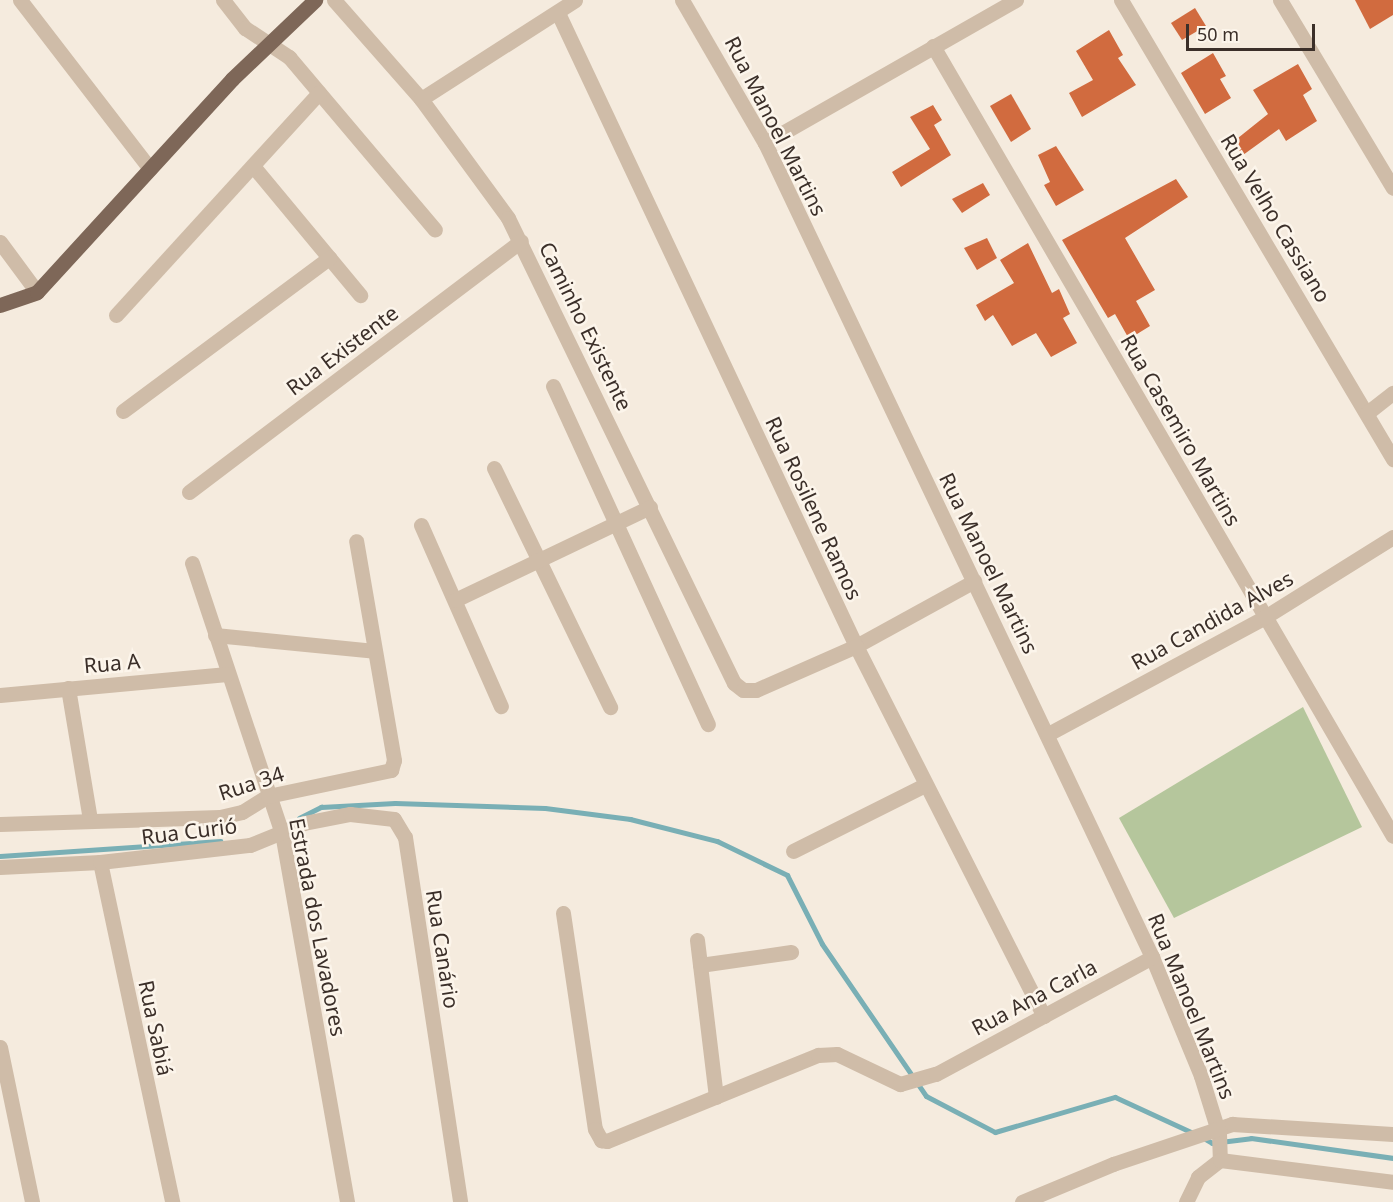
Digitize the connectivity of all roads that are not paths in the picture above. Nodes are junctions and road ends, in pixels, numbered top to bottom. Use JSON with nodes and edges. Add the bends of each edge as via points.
{"nodes":[{"id":1,"x":20,"y":0,"type":"edge"},
{"id":2,"x":223,"y":0,"type":"edge"},
{"id":3,"x":315,"y":0,"type":"edge"},
{"id":4,"x":334,"y":0,"type":"edge"},
{"id":5,"x":575,"y":0,"type":"edge"},
{"id":6,"x":682,"y":0,"type":"edge"},
{"id":7,"x":1016,"y":0,"type":"edge"},
{"id":8,"x":1121,"y":0,"type":"edge"},
{"id":9,"x":1280,"y":0,"type":"edge"},
{"id":10,"x":558,"y":12,"type":"junction"},
{"id":11,"x":270,"y":43,"type":"junction"},
{"id":12,"x":933,"y":46,"type":"junction"},
{"id":13,"x":319,"y":93,"type":"junction"},
{"id":14,"x":421,"y":99,"type":"junction"},
{"id":15,"x":765,"y":143,"type":"junction"},
{"id":16,"x":253,"y":166,"type":"junction"},
{"id":17,"x":150,"y":169,"type":"junction"},
{"id":18,"x":1393,"y":188,"type":"edge"},
{"id":19,"x":435,"y":230,"type":"dead end"},
{"id":20,"x":521,"y":241,"type":"junction"},
{"id":21,"x":0,"y":242,"type":"edge"},
{"id":22,"x":329,"y":258,"type":"junction"},
{"id":23,"x":37,"y":292,"type":"junction"},
{"id":24,"x":360,"y":295,"type":"dead end"},
{"id":25,"x":0,"y":306,"type":"edge"},
{"id":26,"x":116,"y":315,"type":"dead end"},
{"id":27,"x":553,"y":386,"type":"dead end"},
{"id":28,"x":1393,"y":393,"type":"edge"},
{"id":29,"x":123,"y":411,"type":"dead end"},
{"id":30,"x":1367,"y":413,"type":"junction"},
{"id":31,"x":1393,"y":459,"type":"edge"},
{"id":32,"x":494,"y":468,"type":"dead end"},
{"id":33,"x":189,"y":492,"type":"dead end"},
{"id":34,"x":650,"y":507,"type":"junction"},
{"id":35,"x":614,"y":524,"type":"junction"},
{"id":36,"x":421,"y":525,"type":"dead end"},
{"id":37,"x":1393,"y":537,"type":"edge"},
{"id":38,"x":356,"y":541,"type":"dead end"},
{"id":39,"x":539,"y":561,"type":"junction"},
{"id":40,"x":192,"y":563,"type":"dead end"},
{"id":41,"x":974,"y":580,"type":"junction"},
{"id":42,"x":455,"y":600,"type":"junction"},
{"id":43,"x":1265,"y":617,"type":"junction"},
{"id":44,"x":215,"y":635,"type":"junction"},
{"id":45,"x":856,"y":646,"type":"junction"},
{"id":46,"x":374,"y":651,"type":"junction"},
{"id":47,"x":227,"y":674,"type":"junction"},
{"id":48,"x":68,"y":688,"type":"junction"},
{"id":49,"x":0,"y":695,"type":"edge"},
{"id":50,"x":501,"y":706,"type":"dead end"},
{"id":51,"x":610,"y":707,"type":"dead end"},
{"id":52,"x":708,"y":724,"type":"dead end"},
{"id":53,"x":1048,"y":734,"type":"junction"},
{"id":54,"x":925,"y":785,"type":"junction"},
{"id":55,"x":270,"y":802,"type":"junction"},
{"id":56,"x":90,"y":820,"type":"junction"},
{"id":57,"x":0,"y":824,"type":"edge"},
{"id":58,"x":281,"y":831,"type":"junction"},
{"id":59,"x":1393,"y":836,"type":"edge"},
{"id":60,"x":793,"y":851,"type":"dead end"},
{"id":61,"x":100,"y":862,"type":"junction"},
{"id":62,"x":0,"y":867,"type":"edge"},
{"id":63,"x":562,"y":913,"type":"dead end"},
{"id":64,"x":697,"y":940,"type":"dead end"},
{"id":65,"x":792,"y":952,"type":"dead end"},
{"id":66,"x":1152,"y":957,"type":"junction"},
{"id":67,"x":700,"y":965,"type":"junction"},
{"id":68,"x":1044,"y":1016,"type":"junction"},
{"id":69,"x":0,"y":1047,"type":"edge"},
{"id":70,"x":716,"y":1097,"type":"junction"},
{"id":71,"x":1215,"y":1132,"type":"junction"},
{"id":72,"x":1393,"y":1134,"type":"edge"},
{"id":73,"x":1220,"y":1157,"type":"junction"},
{"id":74,"x":1393,"y":1182,"type":"edge"},
{"id":75,"x":32,"y":1202,"type":"edge"},
{"id":76,"x":172,"y":1202,"type":"edge"},
{"id":77,"x":347,"y":1202,"type":"edge"},
{"id":78,"x":460,"y":1202,"type":"edge"},
{"id":79,"x":1023,"y":1202,"type":"edge"},
{"id":80,"x":1186,"y":1202,"type":"edge"}],
"edges":[{"from":1,"to":17,"type":"street"},
{"from":2,"to":11,"type":"street","via":[[245,28]]},
{"from":3,"to":11,"type":"main road"},
{"from":4,"to":14,"type":"street","name":"Caminho Existente"},
{"from":5,"to":10,"type":"street"},
{"from":6,"to":15,"type":"street","name":"Rua Manoel Martins"},
{"from":7,"to":12,"type":"street"},
{"from":8,"to":30,"type":"street","name":"Rua Velho Cassiano"},
{"from":9,"to":18,"type":"street"},
{"from":10,"to":14,"type":"street"},
{"from":10,"to":45,"type":"street","name":"Rua Rosilene Ramos"},
{"from":11,"to":13,"type":"street","via":[[289,57]]},
{"from":11,"to":17,"type":"main road"},
{"from":12,"to":15,"type":"street"},
{"from":12,"to":43,"type":"street","name":"Rua Casemiro Martins"},
{"from":13,"to":16,"type":"street"},
{"from":13,"to":19,"type":"street"},
{"from":14,"to":20,"type":"street","name":"Caminho Existente","via":[[482,177]]},
{"from":15,"to":41,"type":"street","name":"Rua Manoel Martins"},
{"from":16,"to":22,"type":"street"},
{"from":16,"to":26,"type":"street"},
{"from":17,"to":23,"type":"main road"},
{"from":20,"to":33,"type":"street","name":"Rua Existente"},
{"from":20,"to":34,"type":"street","name":"Caminho Existente"},
{"from":21,"to":23,"type":"street"},
{"from":22,"to":24,"type":"street"},
{"from":22,"to":29,"type":"street"},
{"from":23,"to":25,"type":"main road"},
{"from":27,"to":35,"type":"street"},
{"from":28,"to":30,"type":"street"},
{"from":30,"to":31,"type":"street","name":"Rua Velho Cassiano"},
{"from":32,"to":39,"type":"street"},
{"from":34,"to":35,"type":"street"},
{"from":34,"to":45,"type":"street","name":"Caminho Existente","via":[[726,674],[743,690],[756,690]]},
{"from":35,"to":39,"type":"street"},
{"from":35,"to":52,"type":"street"},
{"from":36,"to":42,"type":"street"},
{"from":37,"to":43,"type":"street","name":"Rua Candida Alves"},
{"from":38,"to":46,"type":"street","name":"Rua 34"},
{"from":39,"to":42,"type":"street"},
{"from":39,"to":51,"type":"street"},
{"from":40,"to":44,"type":"street","name":"Estrada dos Lavadores"},
{"from":41,"to":45,"type":"street"},
{"from":41,"to":53,"type":"street","name":"Rua Manoel Martins"},
{"from":42,"to":50,"type":"street"},
{"from":43,"to":53,"type":"street","name":"Rua Candida Alves"},
{"from":43,"to":59,"type":"street","name":"Rua Casemiro Martins"},
{"from":44,"to":46,"type":"street"},
{"from":44,"to":47,"type":"street","name":"Estrada dos Lavadores"},
{"from":45,"to":54,"type":"street","name":"Rua Rosilene Ramos"},
{"from":46,"to":55,"type":"street","name":"Rua 34","via":[[394,760],[391,770]]},
{"from":47,"to":48,"type":"street","name":"Rua A"},
{"from":47,"to":55,"type":"street","name":"Estrada dos Lavadores"},
{"from":48,"to":49,"type":"street","name":"Rua A"},
{"from":48,"to":56,"type":"street"},
{"from":53,"to":66,"type":"street","name":"Rua Manoel Martins"},
{"from":54,"to":60,"type":"street"},
{"from":54,"to":68,"type":"street","name":"Rua Rosilene Ramos"},
{"from":55,"to":56,"type":"street","name":"Rua 34","via":[[220,817]]},
{"from":55,"to":58,"type":"street","name":"Estrada dos Lavadores"},
{"from":56,"to":57,"type":"street","name":"Rua 34"},
{"from":58,"to":61,"type":"street","name":"Rua Curió","via":[[250,845]]},
{"from":58,"to":77,"type":"street","name":"Estrada dos Lavadores"},
{"from":58,"to":78,"type":"street","name":"Rua Canário","via":[[350,814],[387,817],[403,829]]},
{"from":61,"to":62,"type":"street"},
{"from":61,"to":76,"type":"street","name":"Rua Sabiá"},
{"from":63,"to":70,"type":"street","name":"Rua Ana Carla","via":[[601,1140],[624,1136]]},
{"from":64,"to":67,"type":"street"},
{"from":65,"to":67,"type":"street"},
{"from":66,"to":68,"type":"street","name":"Rua Ana Carla"},
{"from":66,"to":71,"type":"street","name":"Rua Manoel Martins"},
{"from":67,"to":70,"type":"street"},
{"from":68,"to":70,"type":"street","name":"Rua Ana Carla","via":[[936,1074],[900,1084],[859,1062],[826,1053]]},
{"from":69,"to":75,"type":"street"},
{"from":71,"to":72,"type":"street","via":[[1245,1123]]},
{"from":71,"to":73,"type":"street","name":"Rua Manoel Martins"},
{"from":71,"to":79,"type":"street","via":[[1113,1164]]},
{"from":73,"to":74,"type":"street"},
{"from":73,"to":80,"type":"street","via":[[1198,1177]]}]}
